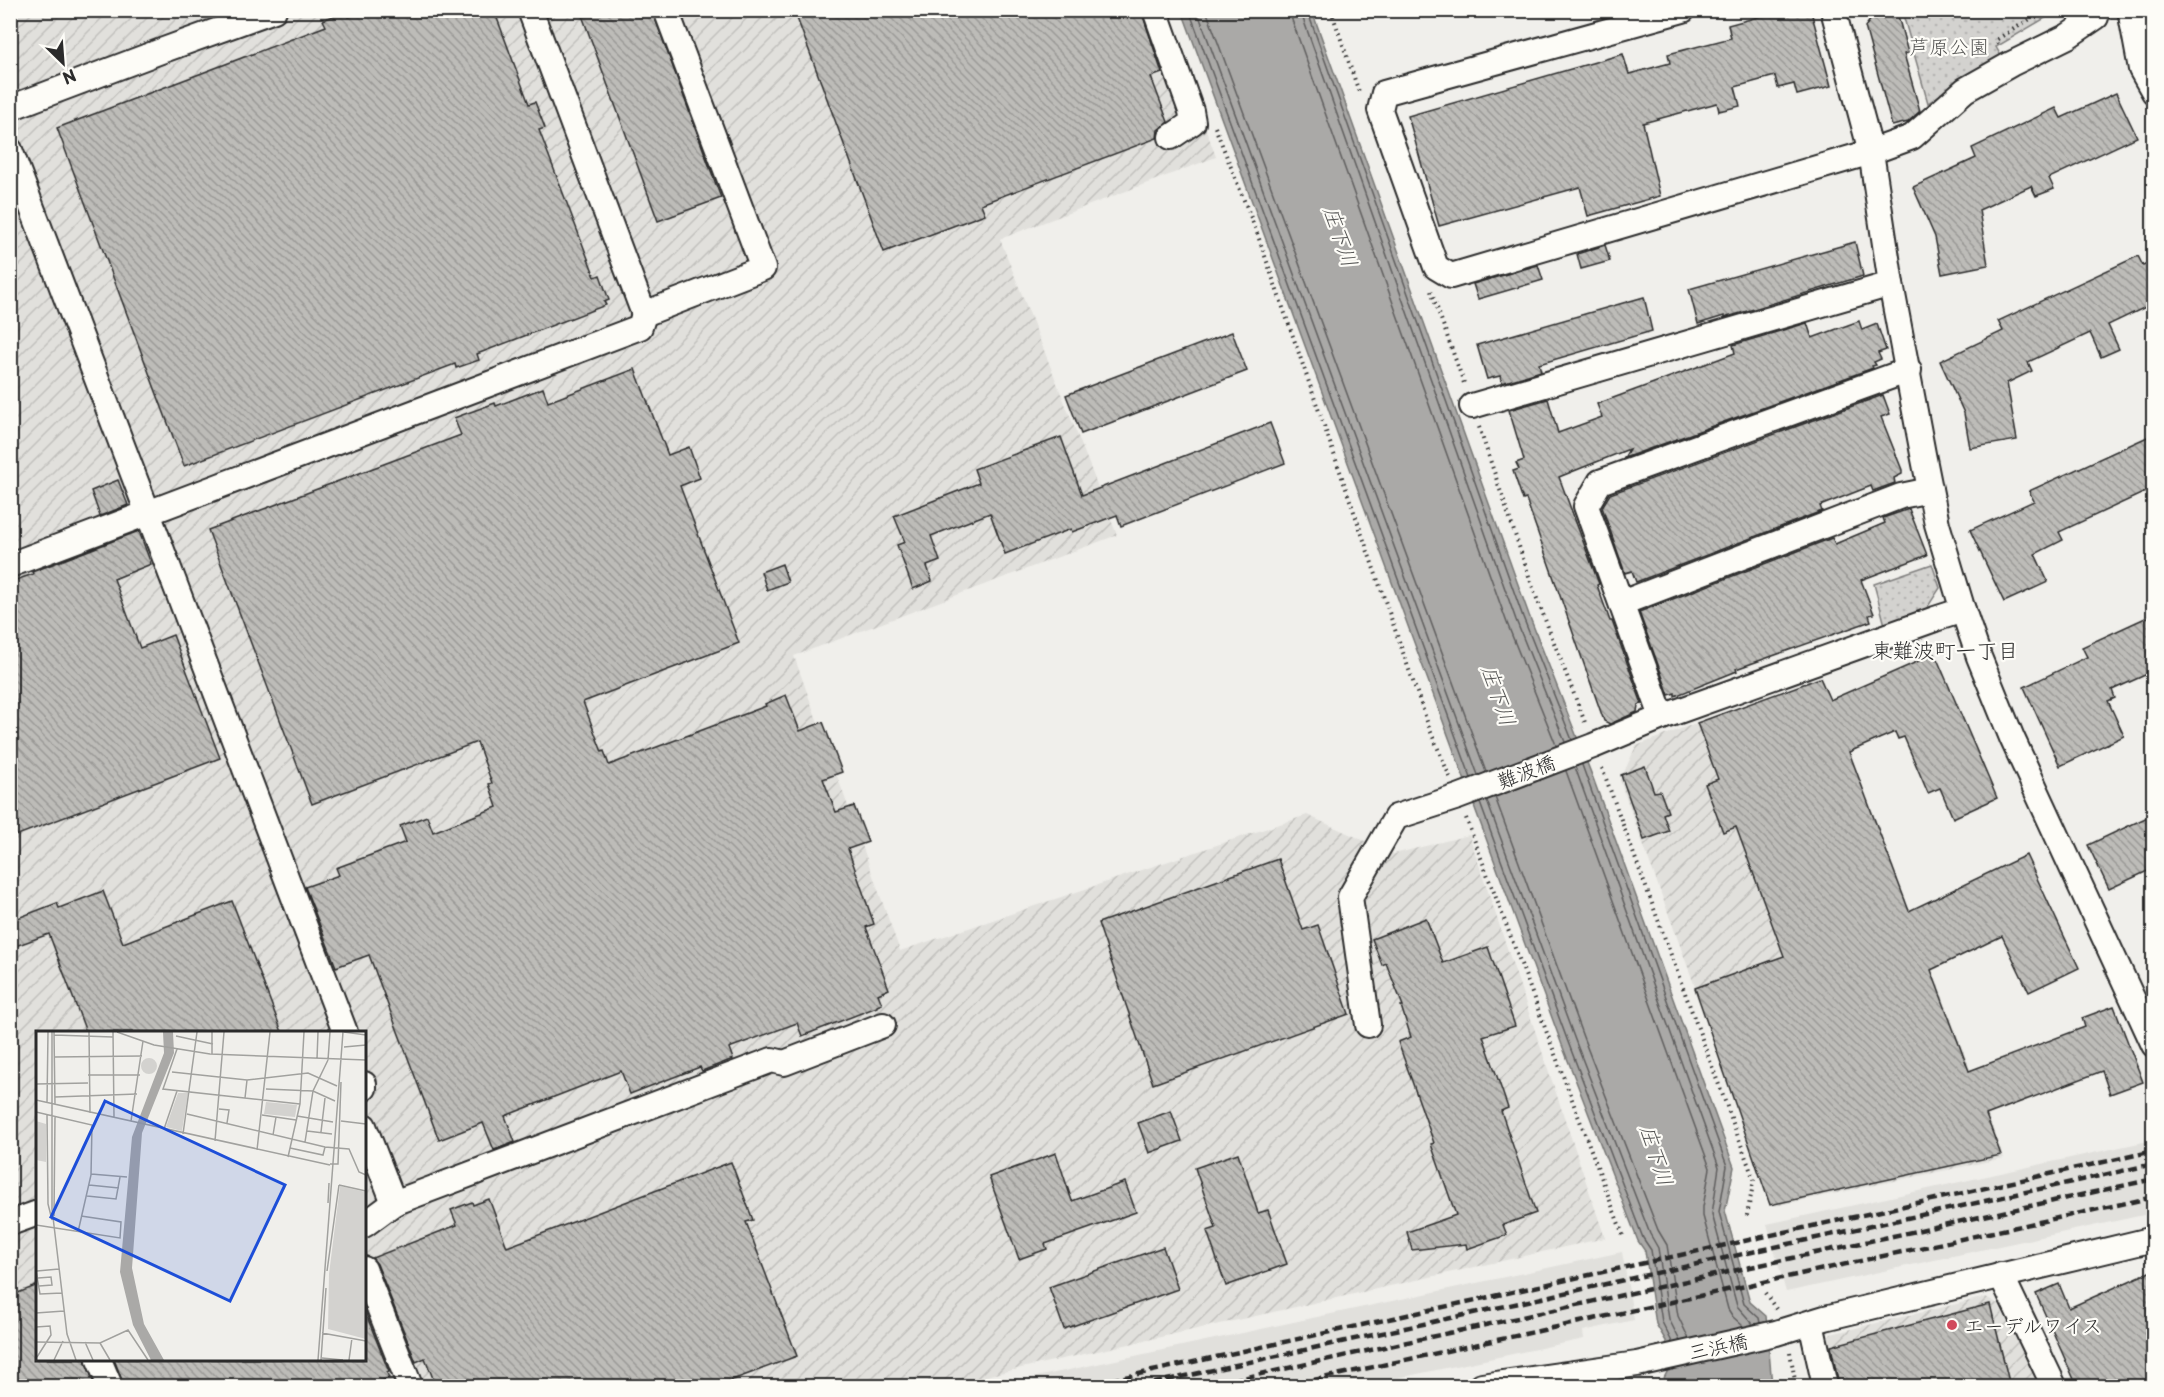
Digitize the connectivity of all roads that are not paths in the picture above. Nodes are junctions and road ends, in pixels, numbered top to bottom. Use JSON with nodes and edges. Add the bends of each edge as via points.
{"nodes":[{"id":1,"x":274,"y":10,"type":"edge"},
{"id":2,"x":530,"y":10,"type":"edge"},
{"id":3,"x":666,"y":10,"type":"edge"},
{"id":4,"x":1155,"y":10,"type":"edge"},
{"id":5,"x":1683,"y":10,"type":"edge"},
{"id":6,"x":1833,"y":10,"type":"edge"},
{"id":7,"x":2130,"y":10,"type":"edge"},
{"id":8,"x":2149,"y":10,"type":"edge"},
{"id":9,"x":2096,"y":17,"type":"dead end"},
{"id":10,"x":2154,"y":18,"type":"edge"},
{"id":11,"x":2154,"y":92,"type":"edge"},
{"id":12,"x":10,"y":108,"type":"edge"},
{"id":13,"x":1171,"y":137,"type":"dead end"},
{"id":14,"x":10,"y":150,"type":"edge"},
{"id":15,"x":1871,"y":152,"type":"junction"},
{"id":16,"x":1891,"y":284,"type":"junction"},
{"id":17,"x":644,"y":314,"type":"junction"},
{"id":18,"x":1909,"y":369,"type":"junction"},
{"id":19,"x":1472,"y":406,"type":"road end"},
{"id":20,"x":1930,"y":490,"type":"junction"},
{"id":21,"x":148,"y":513,"type":"junction"},
{"id":22,"x":10,"y":565,"type":"edge"},
{"id":23,"x":1622,"y":603,"type":"junction"},
{"id":24,"x":1963,"y":610,"type":"junction"},
{"id":25,"x":1662,"y":717,"type":"junction"},
{"id":26,"x":883,"y":1025,"type":"dead end"},
{"id":27,"x":1368,"y":1025,"type":"dead end"},
{"id":28,"x":345,"y":1031,"type":"edge"},
{"id":29,"x":2154,"y":1045,"type":"edge"},
{"id":30,"x":366,"y":1131,"type":"edge"},
{"id":31,"x":394,"y":1203,"type":"junction"},
{"id":32,"x":36,"y":1214,"type":"edge"},
{"id":33,"x":10,"y":1223,"type":"edge"},
{"id":34,"x":366,"y":1224,"type":"edge"},
{"id":35,"x":2154,"y":1239,"type":"edge"},
{"id":36,"x":366,"y":1274,"type":"edge"},
{"id":37,"x":2001,"y":1275,"type":"junction"},
{"id":38,"x":1811,"y":1323,"type":"junction"},
{"id":39,"x":100,"y":1361,"type":"edge"},
{"id":40,"x":110,"y":1386,"type":"edge"},
{"id":41,"x":410,"y":1386,"type":"edge"},
{"id":42,"x":1482,"y":1386,"type":"edge"},
{"id":43,"x":1825,"y":1386,"type":"edge"},
{"id":44,"x":2054,"y":1386,"type":"edge"}],
"edges":[{"from":1,"to":12,"type":"street"},
{"from":2,"to":17,"type":"street"},
{"from":3,"to":17,"type":"street","via":[[763,268]]},
{"from":4,"to":13,"type":"street","via":[[1193,122]]},
{"from":5,"to":15,"type":"street","via":[[1384,93],[1380,110],[1436,267],[1451,276]]},
{"from":6,"to":15,"type":"street"},
{"from":7,"to":11,"type":"street","via":[[2141,69]]},
{"from":8,"to":10,"type":"main road"},
{"from":9,"to":15,"type":"street","via":[[1965,90],[1912,137]]},
{"from":14,"to":21,"type":"street"},
{"from":15,"to":16,"type":"street"},
{"from":16,"to":18,"type":"street"},
{"from":16,"to":19,"type":"street"},
{"from":17,"to":21,"type":"street","via":[[640,327]]},
{"from":18,"to":20,"type":"street"},
{"from":18,"to":23,"type":"street","via":[[1600,482],[1586,506]]},
{"from":20,"to":23,"type":"street","via":[[1901,496]]},
{"from":20,"to":24,"type":"street"},
{"from":21,"to":22,"type":"street"},
{"from":21,"to":28,"type":"street"},
{"from":23,"to":25,"type":"street"},
{"from":24,"to":25,"type":"street","name":"難波橋"},
{"from":24,"to":29,"type":"street","via":[[2012,738]]},
{"from":25,"to":27,"type":"street","name":"難波橋","via":[[1458,797],[1396,817],[1350,897]]},
{"from":26,"to":31,"type":"street","via":[[784,1063],[772,1060]]},
{"from":30,"to":31,"type":"street"},
{"from":31,"to":34,"type":"street"},
{"from":32,"to":33,"type":"street"},
{"from":35,"to":37,"type":"street","name":"三浜橋"},
{"from":36,"to":41,"type":"street"},
{"from":37,"to":38,"type":"street","name":"三浜橋"},
{"from":37,"to":44,"type":"street"},
{"from":38,"to":42,"type":"street","name":"三浜橋","via":[[1637,1364]]},
{"from":38,"to":43,"type":"street"},
{"from":39,"to":40,"type":"street"}]}
